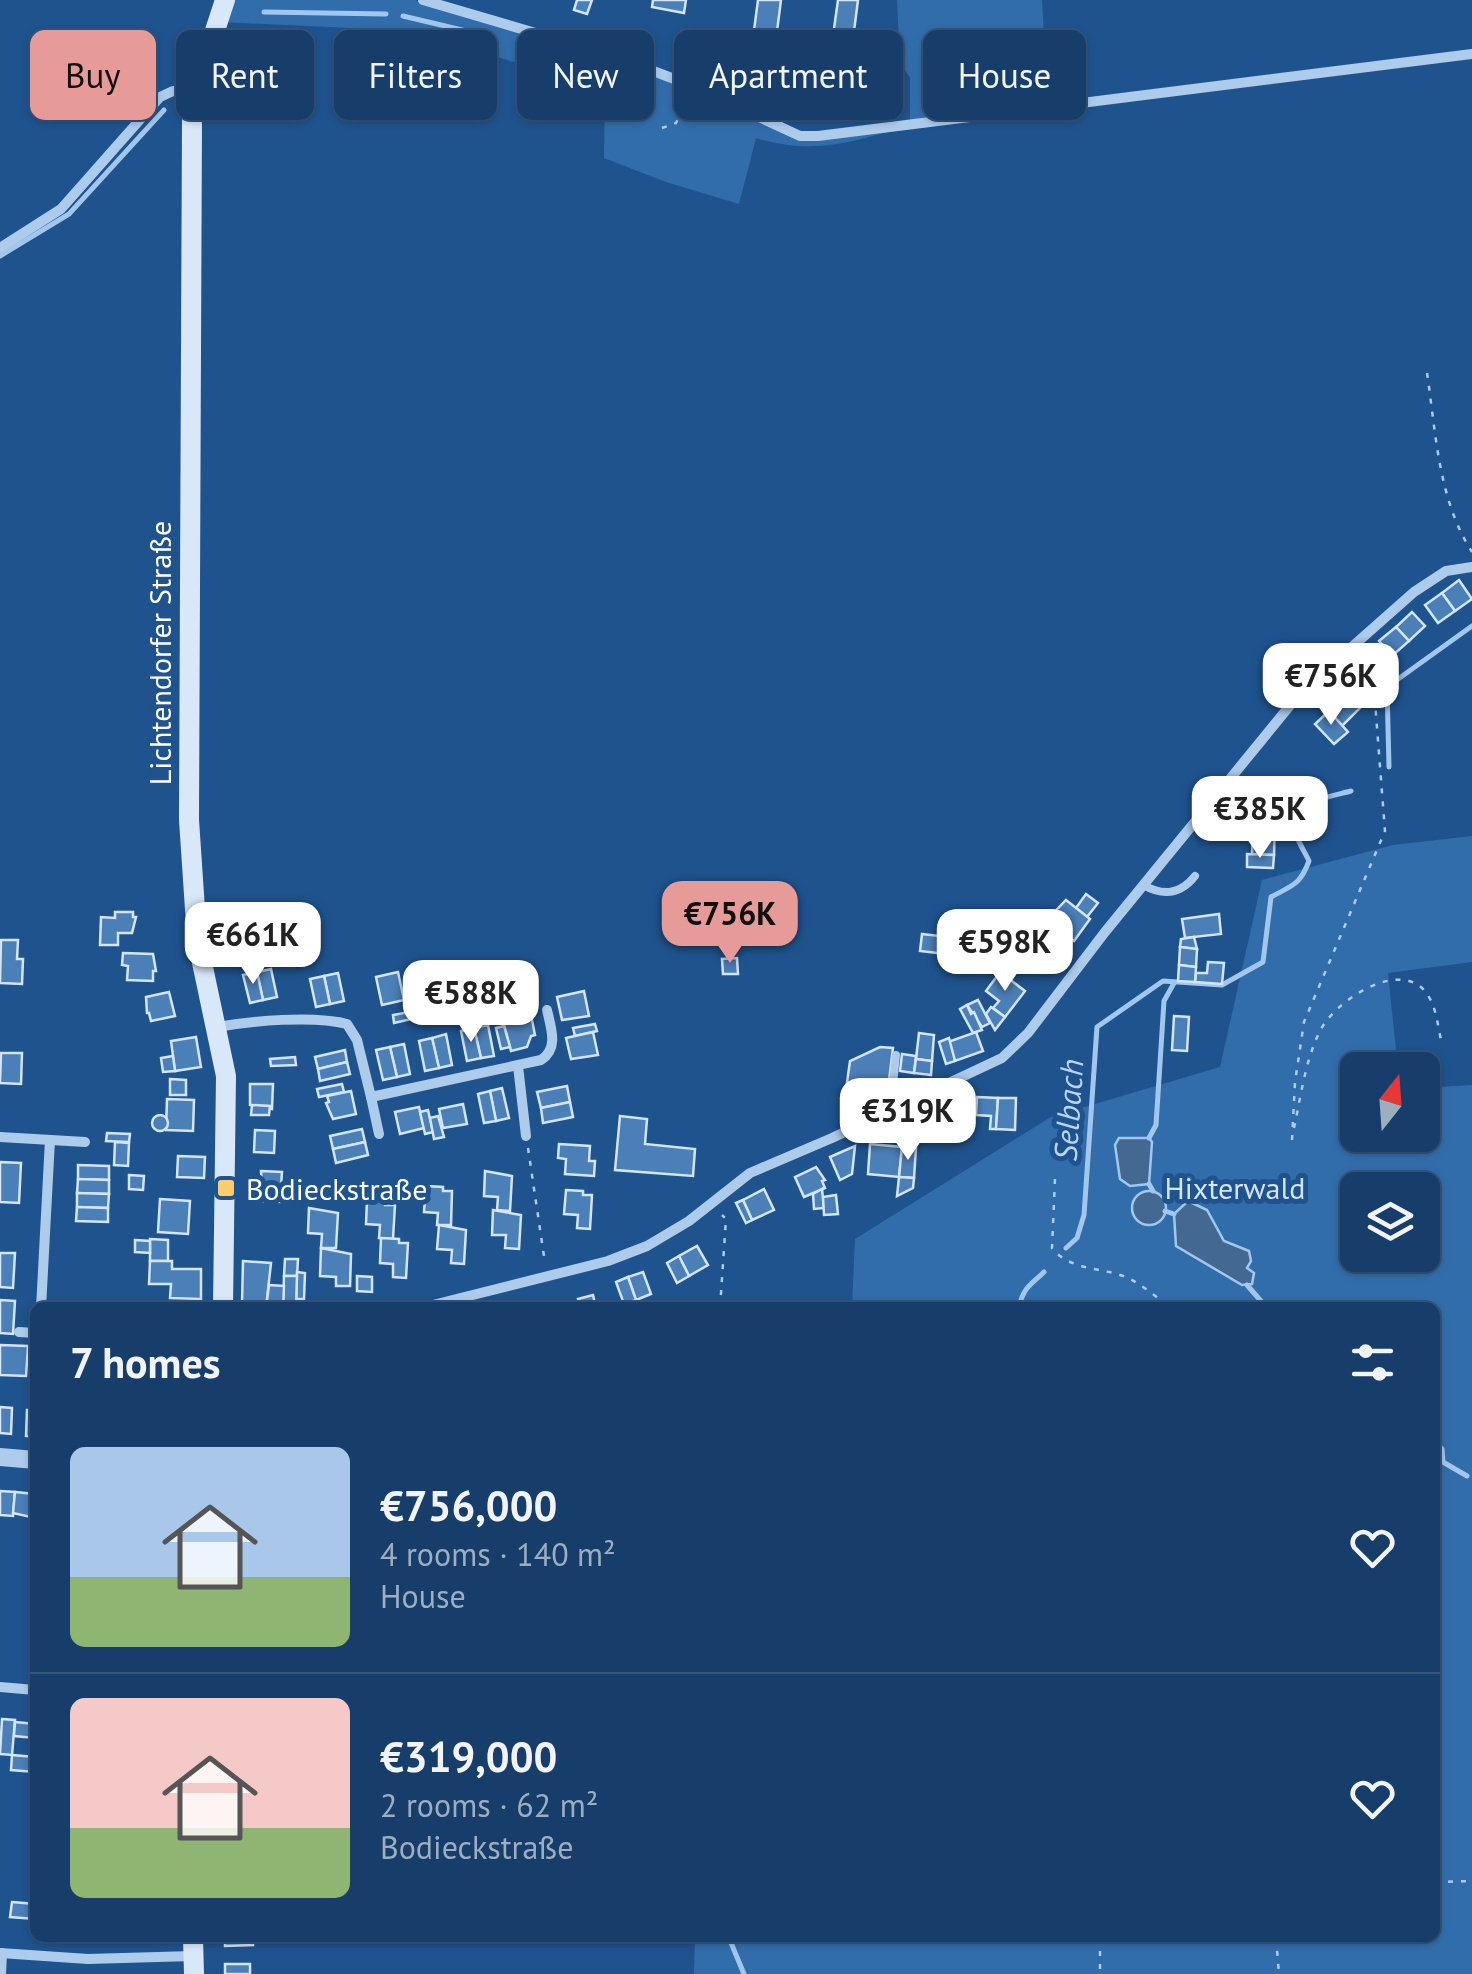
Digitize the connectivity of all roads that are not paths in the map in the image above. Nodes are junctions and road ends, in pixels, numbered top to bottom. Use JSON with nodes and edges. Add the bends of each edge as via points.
{"nodes":[{"id":1,"x":225,"y":0,"type":"edge"},
{"id":2,"x":423,"y":0,"type":"edge"},
{"id":3,"x":215,"y":30,"type":"edge"},
{"id":4,"x":1472,"y":54,"type":"edge"},
{"id":5,"x":176,"y":91,"type":"edge"},
{"id":6,"x":194,"y":120,"type":"edge"},
{"id":7,"x":779,"y":120,"type":"edge"},
{"id":8,"x":777,"y":126,"type":"junction"},
{"id":9,"x":0,"y":248,"type":"edge"},
{"id":10,"x":1472,"y":568,"type":"edge"},
{"id":11,"x":1195,"y":876,"type":"dead end"},
{"id":12,"x":1143,"y":885,"type":"junction"},
{"id":13,"x":547,"y":1010,"type":"dead end"},
{"id":14,"x":217,"y":1027,"type":"junction"},
{"id":15,"x":896,"y":1055,"type":"dead end"},
{"id":16,"x":518,"y":1066,"type":"junction"},
{"id":17,"x":371,"y":1097,"type":"junction"},
{"id":18,"x":897,"y":1108,"type":"junction"},
{"id":19,"x":379,"y":1134,"type":"dead end"},
{"id":20,"x":526,"y":1136,"type":"road end"},
{"id":21,"x":0,"y":1137,"type":"edge"},
{"id":22,"x":50,"y":1140,"type":"junction"},
{"id":23,"x":85,"y":1142,"type":"dead end"},
{"id":24,"x":42,"y":1302,"type":"edge"},
{"id":25,"x":223,"y":1302,"type":"edge"},
{"id":26,"x":446,"y":1302,"type":"edge"},
{"id":27,"x":19,"y":1332,"type":"dead end"},
{"id":28,"x":30,"y":1332,"type":"edge"},
{"id":29,"x":0,"y":1458,"type":"edge"},
{"id":30,"x":30,"y":1460,"type":"edge"},
{"id":31,"x":0,"y":1687,"type":"edge"},
{"id":32,"x":30,"y":1690,"type":"edge"},
{"id":33,"x":1,"y":1953,"type":"edge"},
{"id":34,"x":194,"y":1956,"type":"edge"},
{"id":35,"x":1,"y":1974,"type":"edge"}],
"edges":[{"from":1,"to":3,"type":"main road","name":"Lichtendorfer Straße"},
{"from":2,"to":8,"type":"street","via":[[562,39],[690,85]]},
{"from":4,"to":8,"type":"street","via":[[818,136]]},
{"from":5,"to":9,"type":"street","via":[[160,97],[61,209]]},
{"from":6,"to":14,"type":"main road","name":"Lichtendorfer Straße","via":[[189,820],[197,939]]},
{"from":7,"to":8,"type":"lane"},
{"from":10,"to":12,"type":"street","via":[[1435,578],[1354,643],[1280,715]]},
{"from":11,"to":12,"type":"lane","via":[[1168,893]]},
{"from":12,"to":18,"type":"street","via":[[1014,1049]]},
{"from":13,"to":16,"type":"street","via":[[550,1052]]},
{"from":14,"to":17,"type":"street","via":[[346,1024],[355,1034]]},
{"from":14,"to":25,"type":"main road","name":"Lichtendorfer Straße","via":[[227,1097]]},
{"from":15,"to":18,"type":"lane"},
{"from":16,"to":17,"type":"street"},
{"from":16,"to":20,"type":"street"},
{"from":17,"to":19,"type":"street"},
{"from":18,"to":26,"type":"street","via":[[750,1173],[647,1246]]},
{"from":21,"to":22,"type":"street"},
{"from":22,"to":23,"type":"street"},
{"from":22,"to":24,"type":"street"},
{"from":27,"to":28,"type":"street"},
{"from":29,"to":30,"type":"street"},
{"from":31,"to":32,"type":"street"},
{"from":33,"to":34,"type":"street"},
{"from":33,"to":35,"type":"street"}]}
